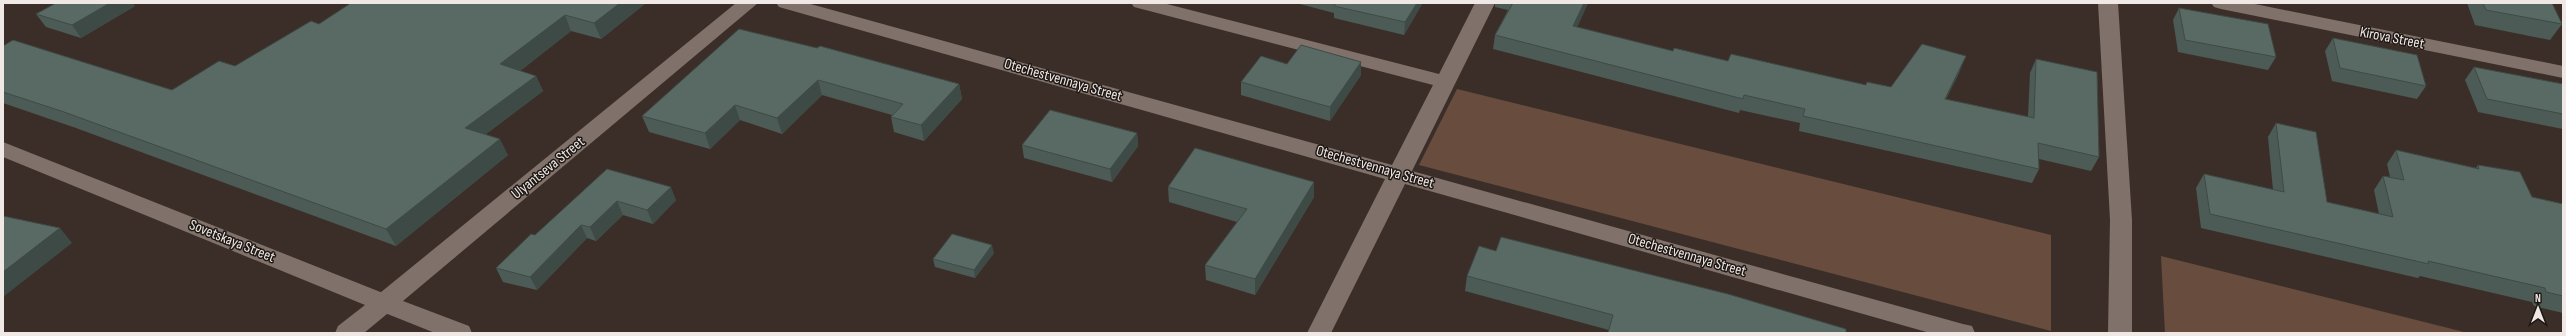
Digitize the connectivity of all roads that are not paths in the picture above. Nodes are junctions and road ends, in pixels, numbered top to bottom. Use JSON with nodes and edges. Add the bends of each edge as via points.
{"nodes":[{"id":1,"x":748,"y":3,"type":"edge"},
{"id":2,"x":786,"y":3,"type":"edge"},
{"id":3,"x":1141,"y":3,"type":"edge"},
{"id":4,"x":1485,"y":3,"type":"edge"},
{"id":5,"x":2108,"y":3,"type":"edge"},
{"id":6,"x":2221,"y":3,"type":"edge"},
{"id":7,"x":2563,"y":72,"type":"edge"},
{"id":8,"x":1445,"y":82,"type":"junction"},
{"id":9,"x":3,"y":149,"type":"edge"},
{"id":10,"x":1399,"y":174,"type":"junction"},
{"id":11,"x":384,"y":302,"type":"junction"},
{"id":12,"x":347,"y":333,"type":"edge"},
{"id":13,"x":460,"y":333,"type":"edge"},
{"id":14,"x":1319,"y":333,"type":"edge"},
{"id":15,"x":1964,"y":333,"type":"edge"},
{"id":16,"x":2120,"y":333,"type":"edge"}],
"edges":[{"from":1,"to":11,"type":"street","name":"Ulyantseva Street"},
{"from":2,"to":10,"type":"street","name":"Otechestvennaya Street"},
{"from":3,"to":8,"type":"street"},
{"from":4,"to":8,"type":"street"},
{"from":5,"to":16,"type":"street","via":[[2121,220]]},
{"from":6,"to":7,"type":"street","name":"Kirova Street"},
{"from":8,"to":10,"type":"street"},
{"from":9,"to":11,"type":"street","name":"Sovetskaya Street"},
{"from":10,"to":14,"type":"street"},
{"from":10,"to":15,"type":"street","name":"Otechestvennaya Street"},
{"from":11,"to":12,"type":"street","name":"Ulyantseva Street"},
{"from":11,"to":13,"type":"street","name":"Sovetskaya Street"}]}
